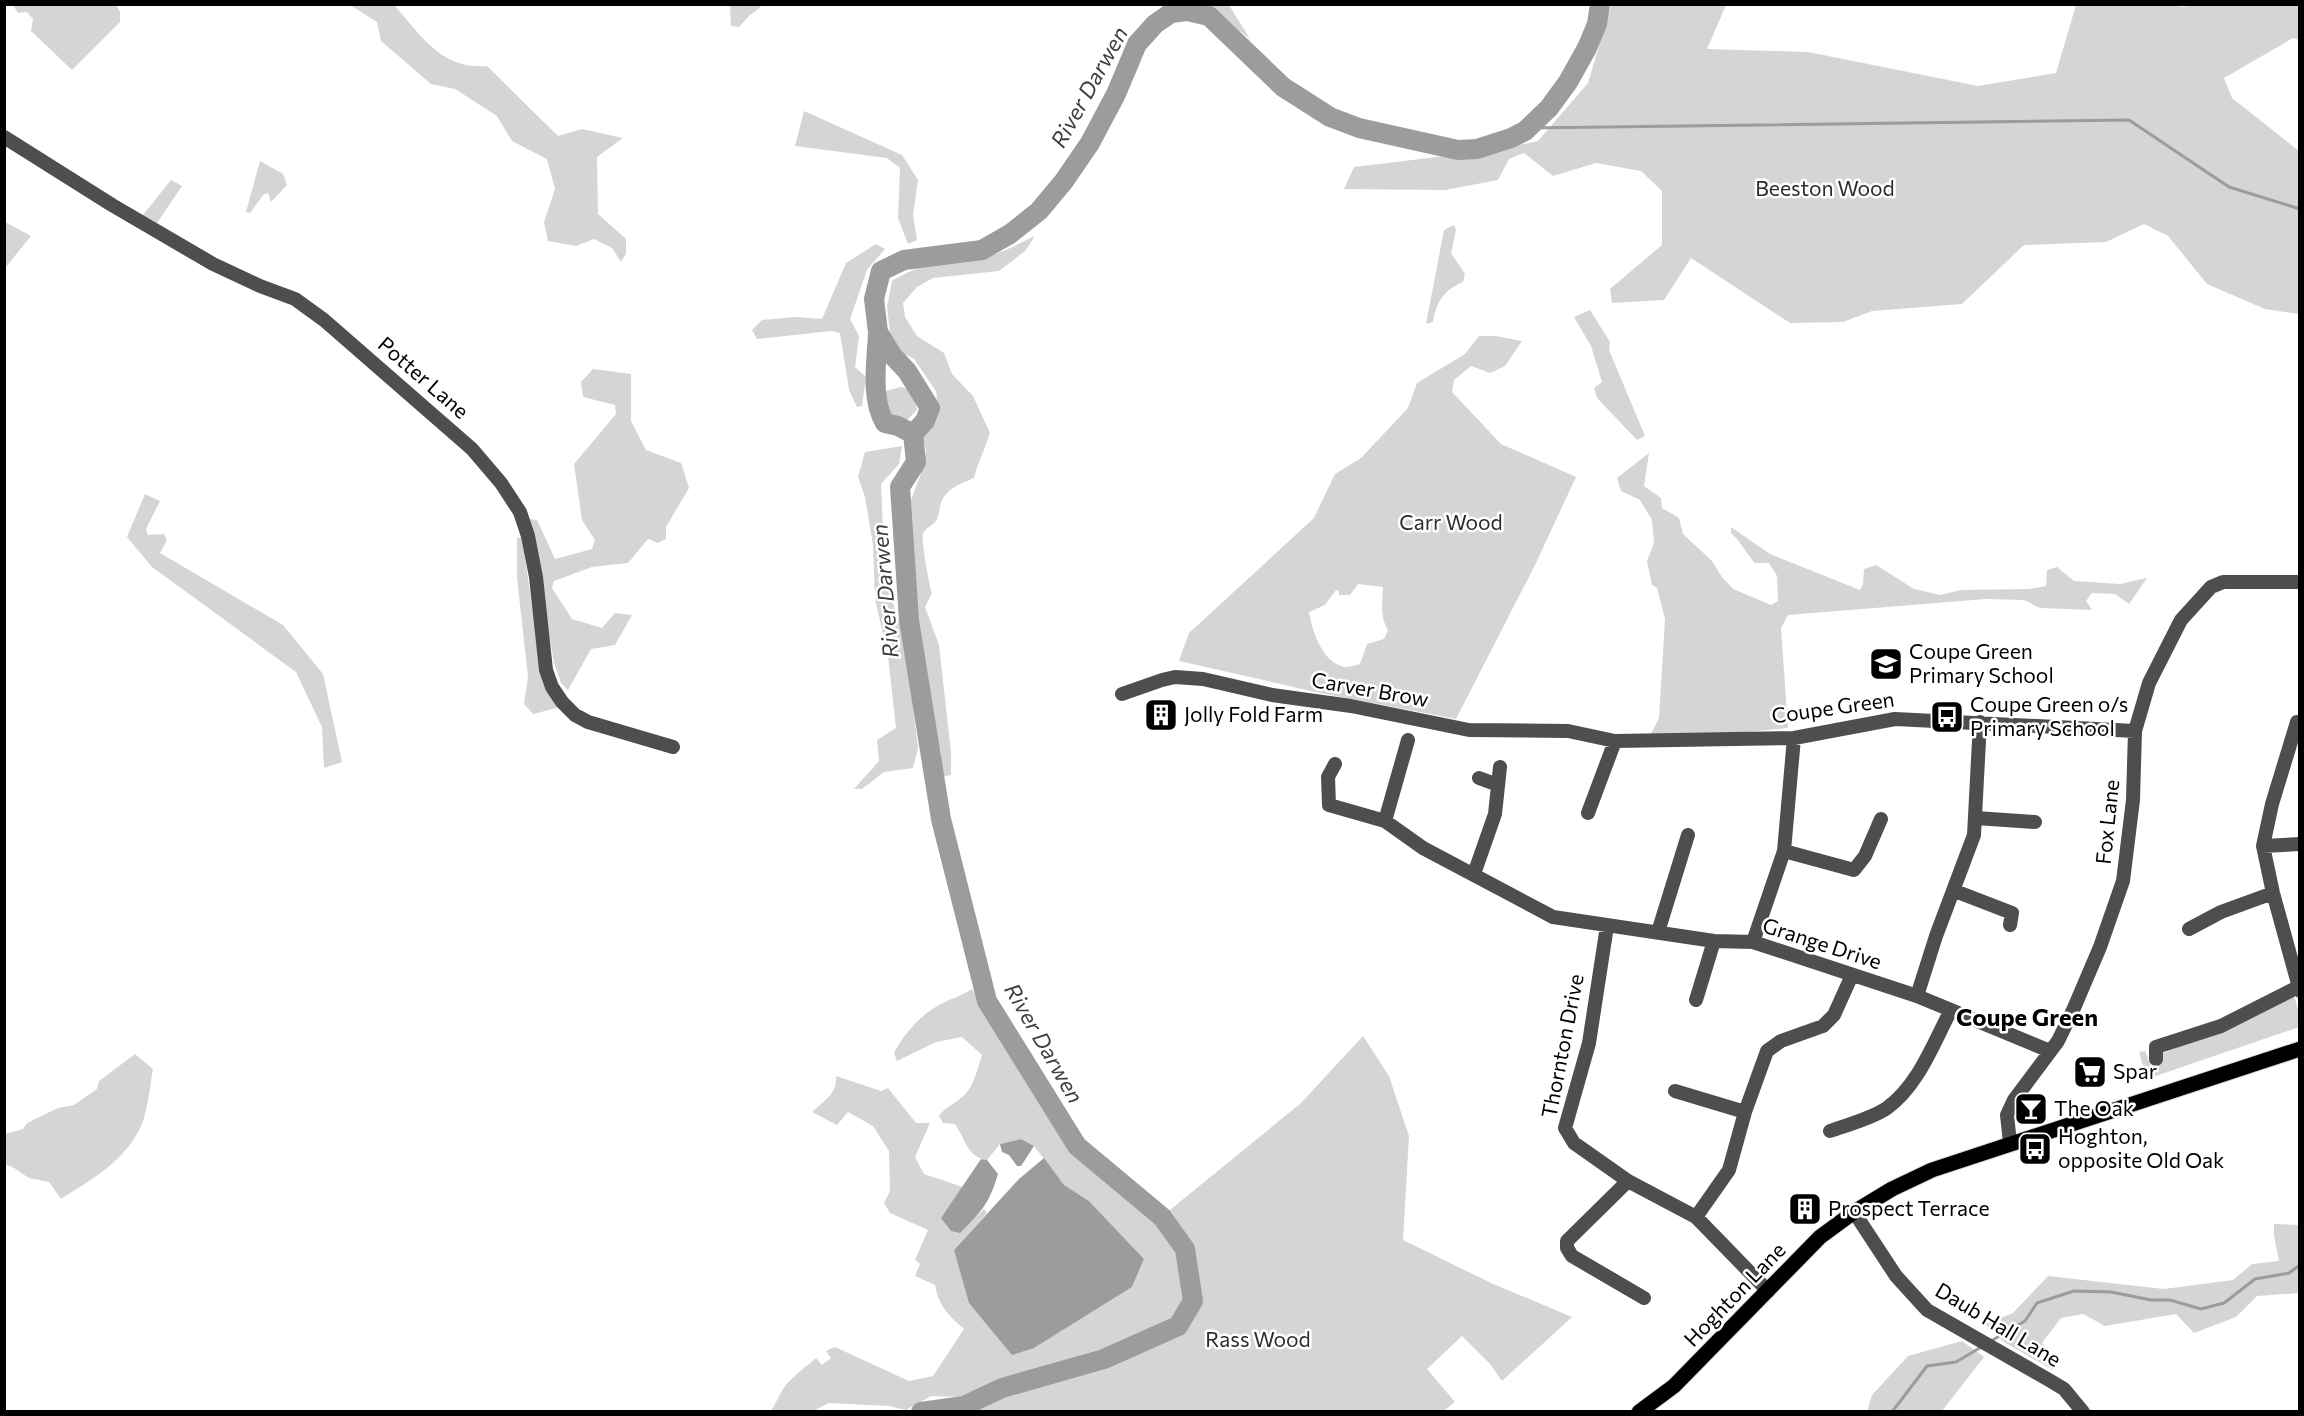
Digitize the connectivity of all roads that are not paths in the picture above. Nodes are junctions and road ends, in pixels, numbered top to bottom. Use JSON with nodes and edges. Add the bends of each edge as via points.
{"nodes":[{"id":1,"x":4,"y":137,"type":"edge"},
{"id":2,"x":2300,"y":582,"type":"edge"},
{"id":3,"x":1122,"y":694,"type":"dead end"},
{"id":4,"x":1980,"y":722,"type":"junction"},
{"id":5,"x":2300,"y":722,"type":"edge"},
{"id":6,"x":2135,"y":731,"type":"junction"},
{"id":7,"x":1794,"y":738,"type":"junction"},
{"id":8,"x":1408,"y":740,"type":"dead end"},
{"id":9,"x":1615,"y":741,"type":"junction"},
{"id":10,"x":673,"y":747,"type":"dead end"},
{"id":11,"x":1335,"y":764,"type":"dead end"},
{"id":12,"x":1500,"y":767,"type":"dead end"},
{"id":13,"x":1479,"y":778,"type":"dead end"},
{"id":14,"x":1498,"y":785,"type":"junction"},
{"id":15,"x":1588,"y":813,"type":"dead end"},
{"id":16,"x":1976,"y":818,"type":"junction"},
{"id":17,"x":1881,"y":819,"type":"dead end"},
{"id":18,"x":1385,"y":821,"type":"junction"},
{"id":19,"x":2035,"y":822,"type":"dead end"},
{"id":20,"x":1688,"y":835,"type":"dead end"},
{"id":21,"x":2300,"y":844,"type":"edge"},
{"id":22,"x":2263,"y":846,"type":"junction"},
{"id":23,"x":1784,"y":851,"type":"junction"},
{"id":24,"x":1474,"y":874,"type":"junction"},
{"id":25,"x":1955,"y":891,"type":"junction"},
{"id":26,"x":2273,"y":893,"type":"junction"},
{"id":27,"x":2010,"y":925,"type":"dead end"},
{"id":28,"x":1607,"y":926,"type":"junction"},
{"id":29,"x":2189,"y":929,"type":"dead end"},
{"id":30,"x":1658,"y":932,"type":"junction"},
{"id":31,"x":1714,"y":941,"type":"junction"},
{"id":32,"x":1753,"y":942,"type":"junction"},
{"id":33,"x":1852,"y":975,"type":"junction"},
{"id":34,"x":2299,"y":989,"type":"edge"},
{"id":35,"x":1917,"y":996,"type":"junction"},
{"id":36,"x":1696,"y":1000,"type":"dead end"},
{"id":37,"x":1951,"y":1010,"type":"junction"},
{"id":38,"x":2300,"y":1049,"type":"edge"},
{"id":39,"x":2050,"y":1051,"type":"junction"},
{"id":40,"x":2156,"y":1059,"type":"dead end"},
{"id":41,"x":1675,"y":1090,"type":"dead end"},
{"id":42,"x":1745,"y":1112,"type":"junction"},
{"id":43,"x":1830,"y":1131,"type":"dead end"},
{"id":44,"x":2010,"y":1143,"type":"junction"},
{"id":45,"x":1628,"y":1181,"type":"junction"},
{"id":46,"x":1854,"y":1212,"type":"junction"},
{"id":47,"x":1696,"y":1217,"type":"junction"},
{"id":48,"x":1768,"y":1291,"type":"junction"},
{"id":49,"x":1644,"y":1298,"type":"dead end"},
{"id":50,"x":1640,"y":1412,"type":"edge"},
{"id":51,"x":2083,"y":1412,"type":"edge"}],
"edges":[{"from":1,"to":10,"type":"street","name":"Potter Lane","via":[[213,264],[295,299],[472,449],[520,512],[536,577],[546,670],[562,702],[588,722]]},
{"from":2,"to":6,"type":"street","name":"Fox Lane","via":[[2223,582],[2211,587],[2181,620],[2150,683]]},
{"from":3,"to":9,"type":"street","name":"Carver Brow","via":[[1175,677],[1203,679],[1469,730],[1568,731]]},
{"from":4,"to":6,"type":"street","name":"Coupe Green"},
{"from":4,"to":7,"type":"street","name":"Coupe Green","via":[[1895,718]]},
{"from":4,"to":16,"type":"street"},
{"from":5,"to":22,"type":"street","via":[[2272,804]]},
{"from":6,"to":39,"type":"street","name":"Fox Lane","via":[[2133,800],[2123,880],[2074,1008]]},
{"from":7,"to":9,"type":"street","name":"Coupe Green"},
{"from":7,"to":23,"type":"street"},
{"from":8,"to":18,"type":"street"},
{"from":9,"to":15,"type":"street"},
{"from":11,"to":18,"type":"street","name":"Grange Drive","via":[[1328,777],[1329,805]]},
{"from":12,"to":14,"type":"street"},
{"from":13,"to":14,"type":"street"},
{"from":14,"to":24,"type":"street","via":[[1495,814]]},
{"from":16,"to":19,"type":"street"},
{"from":16,"to":25,"type":"street"},
{"from":17,"to":23,"type":"street","via":[[1865,856],[1854,870]]},
{"from":18,"to":24,"type":"street","name":"Grange Drive","via":[[1423,848]]},
{"from":20,"to":30,"type":"street"},
{"from":21,"to":22,"type":"street"},
{"from":22,"to":26,"type":"street"},
{"from":23,"to":32,"type":"street"},
{"from":24,"to":28,"type":"street","name":"Grange Drive","via":[[1553,917]]},
{"from":25,"to":27,"type":"street","via":[[2012,913]]},
{"from":25,"to":35,"type":"street"},
{"from":26,"to":29,"type":"street","via":[[2221,912]]},
{"from":26,"to":34,"type":"street"},
{"from":28,"to":30,"type":"street","name":"Grange Drive"},
{"from":28,"to":45,"type":"street","name":"Thornton Drive","via":[[1589,1043],[1565,1128],[1574,1143]]},
{"from":30,"to":31,"type":"street","name":"Grange Drive"},
{"from":31,"to":32,"type":"street","name":"Grange Drive"},
{"from":31,"to":36,"type":"street"},
{"from":32,"to":33,"type":"street","name":"Grange Drive"},
{"from":33,"to":35,"type":"street","name":"Grange Drive"},
{"from":33,"to":42,"type":"street","via":[[1834,1015],[1823,1026],[1767,1050]]},
{"from":34,"to":40,"type":"street","via":[[2221,1026],[2156,1047]]},
{"from":35,"to":37,"type":"street","name":"Grange Drive"},
{"from":37,"to":39,"type":"street","name":"Grange Drive"},
{"from":37,"to":43,"type":"street","via":[[1905,1091],[1886,1109]]},
{"from":38,"to":44,"type":"main road","name":"Hoghton Lane"},
{"from":39,"to":44,"type":"street","name":"Fox Lane","via":[[2007,1115]]},
{"from":41,"to":42,"type":"street"},
{"from":42,"to":47,"type":"street","via":[[1729,1170]]},
{"from":44,"to":46,"type":"main road","name":"Hoghton Lane","via":[[1932,1170]]},
{"from":45,"to":47,"type":"street","name":"Thornton Drive"},
{"from":45,"to":49,"type":"street","via":[[1567,1241],[1567,1248],[1572,1256]]},
{"from":46,"to":48,"type":"main road","name":"Hoghton Lane","via":[[1820,1237]]},
{"from":46,"to":51,"type":"street","name":"Daub Hall Lane","via":[[1896,1276],[1927,1310],[2064,1389]]},
{"from":47,"to":48,"type":"street","name":"Thornton Drive"},
{"from":48,"to":50,"type":"main road","name":"Hoghton Lane","via":[[1674,1386]]}]}
